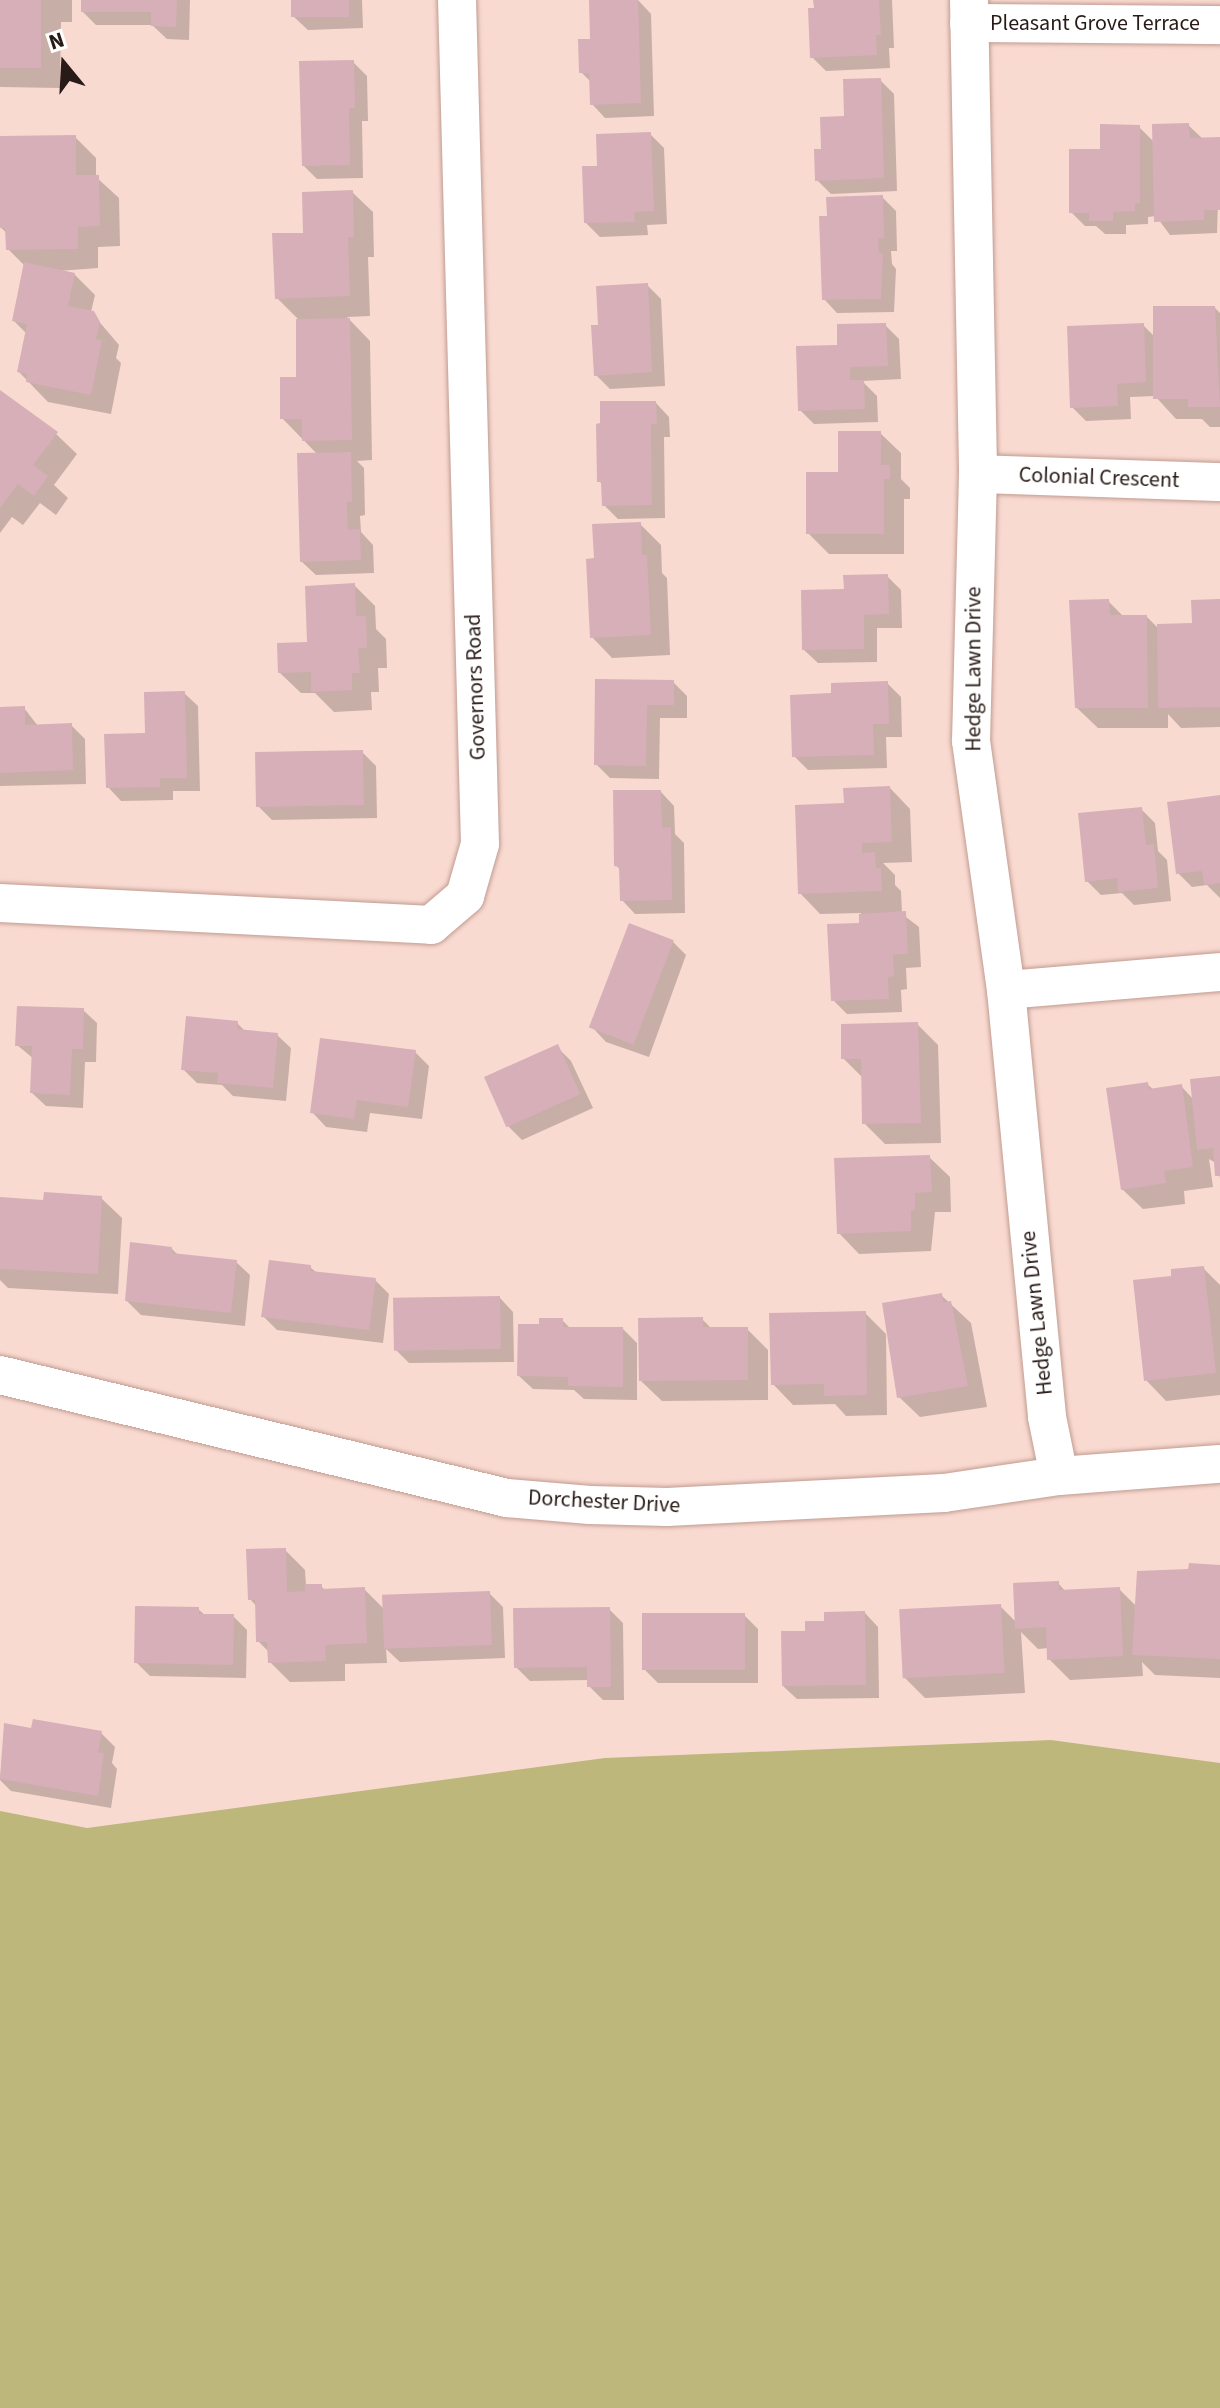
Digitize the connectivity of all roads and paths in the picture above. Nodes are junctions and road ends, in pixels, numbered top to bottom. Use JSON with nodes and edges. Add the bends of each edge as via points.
{"nodes":[{"id":1,"x":457,"y":0,"type":"edge"},
{"id":2,"x":969,"y":11,"type":"edge"},
{"id":3,"x":1220,"y":25,"type":"edge"},
{"id":4,"x":978,"y":474,"type":"junction"},
{"id":5,"x":1220,"y":482,"type":"edge"},
{"id":6,"x":0,"y":903,"type":"edge"},
{"id":7,"x":1220,"y":972,"type":"edge"},
{"id":8,"x":1006,"y":990,"type":"junction"},
{"id":9,"x":0,"y":1375,"type":"edge"},
{"id":10,"x":1220,"y":1464,"type":"edge"},
{"id":11,"x":1059,"y":1476,"type":"junction"}],
"edges":[{"from":1,"to":6,"type":"street","name":"Governors Road","via":[[480,844],[465,896],[431,925]]},
{"from":2,"to":3,"type":"street","name":"Pleasant Grove Terrace"},
{"from":2,"to":4,"type":"street","name":"Hedge Lawn Drive"},
{"from":4,"to":5,"type":"street","name":"Colonial Crescent"},
{"from":4,"to":8,"type":"street","name":"Hedge Lawn Drive","via":[[971,741]]},
{"from":7,"to":8,"type":"street"},
{"from":8,"to":11,"type":"street","name":"Hedge Lawn Drive","via":[[1047,1417]]},
{"from":9,"to":11,"type":"street","name":"Dorchester Drive","via":[[507,1498],[667,1507],[944,1493]]},
{"from":10,"to":11,"type":"street","name":"Dorchester Drive"}]}
